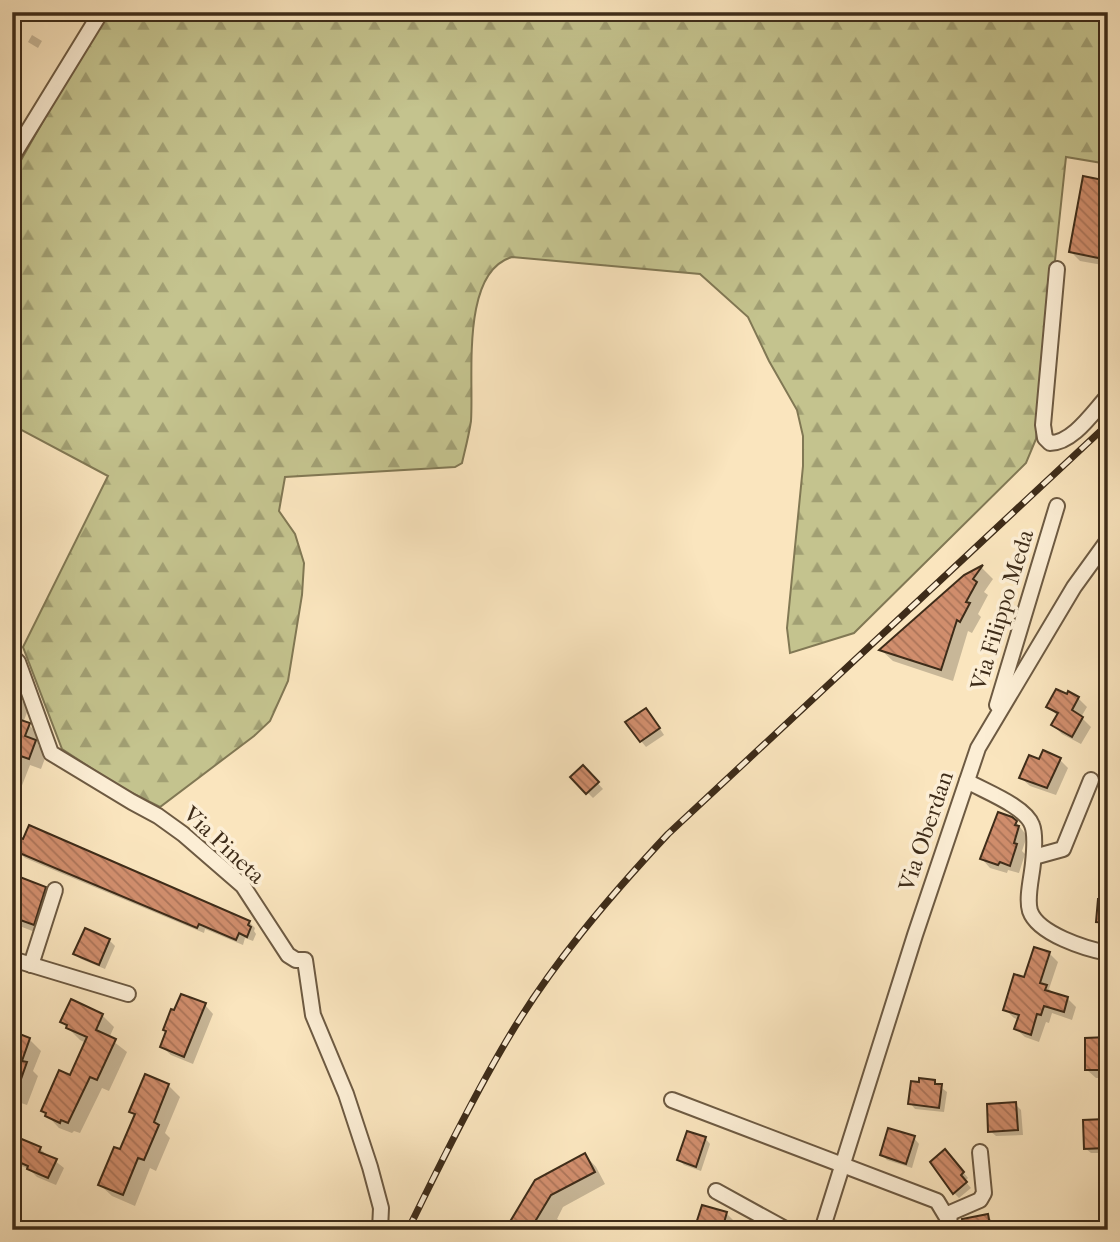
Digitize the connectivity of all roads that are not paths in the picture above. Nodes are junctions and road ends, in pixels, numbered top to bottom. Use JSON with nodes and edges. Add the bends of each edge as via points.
{"nodes":[{"id":1,"x":101,"y":12,"type":"edge"},
{"id":2,"x":12,"y":158,"type":"edge"},
{"id":3,"x":1057,"y":269,"type":"dead end"},
{"id":4,"x":1108,"y":396,"type":"edge"},
{"id":5,"x":1057,"y":506,"type":"dead end"},
{"id":6,"x":1108,"y":540,"type":"edge"},
{"id":7,"x":12,"y":656,"type":"edge"},
{"id":8,"x":991,"y":726,"type":"junction"},
{"id":9,"x":1091,"y":780,"type":"dead end"},
{"id":10,"x":967,"y":781,"type":"junction"},
{"id":11,"x":1034,"y":857,"type":"junction"},
{"id":12,"x":55,"y":890,"type":"dead end"},
{"id":13,"x":1108,"y":953,"type":"edge"},
{"id":14,"x":12,"y":959,"type":"edge"},
{"id":15,"x":32,"y":965,"type":"junction"},
{"id":16,"x":128,"y":993,"type":"dead end"},
{"id":17,"x":672,"y":1100,"type":"dead end"},
{"id":18,"x":979,"y":1152,"type":"dead end"},
{"id":19,"x":843,"y":1164,"type":"junction"},
{"id":20,"x":716,"y":1191,"type":"dead end"},
{"id":21,"x":949,"y":1226,"type":"edge"},
{"id":22,"x":380,"y":1230,"type":"edge"},
{"id":23,"x":787,"y":1230,"type":"edge"},
{"id":24,"x":822,"y":1230,"type":"edge"}],
"edges":[{"from":1,"to":2,"type":"street"},
{"from":3,"to":4,"type":"street","via":[[1045,438],[1055,443],[1069,436]]},
{"from":5,"to":8,"type":"street","name":"Via Filippo Meda"},
{"from":6,"to":8,"type":"street","name":"Via Oberdan","via":[[1074,587]]},
{"from":7,"to":22,"type":"street","name":"Via Pineta","via":[[51,753],[183,834],[243,886],[288,955],[304,960],[313,1015],[370,1167],[381,1208]]},
{"from":8,"to":10,"type":"street","name":"Via Oberdan"},
{"from":9,"to":11,"type":"street","via":[[1063,849]]},
{"from":10,"to":11,"type":"street","via":[[1022,811],[1033,826]]},
{"from":10,"to":19,"type":"street","name":"Via Oberdan"},
{"from":11,"to":13,"type":"street","via":[[1029,909],[1036,921],[1060,937]]},
{"from":12,"to":15,"type":"street"},
{"from":14,"to":15,"type":"street"},
{"from":15,"to":16,"type":"street"},
{"from":17,"to":19,"type":"street"},
{"from":18,"to":21,"type":"street","via":[[984,1193],[981,1200],[950,1213]]},
{"from":19,"to":21,"type":"street","via":[[937,1201]]},
{"from":19,"to":24,"type":"street","name":"Via Oberdan"},
{"from":20,"to":23,"type":"street"}]}
